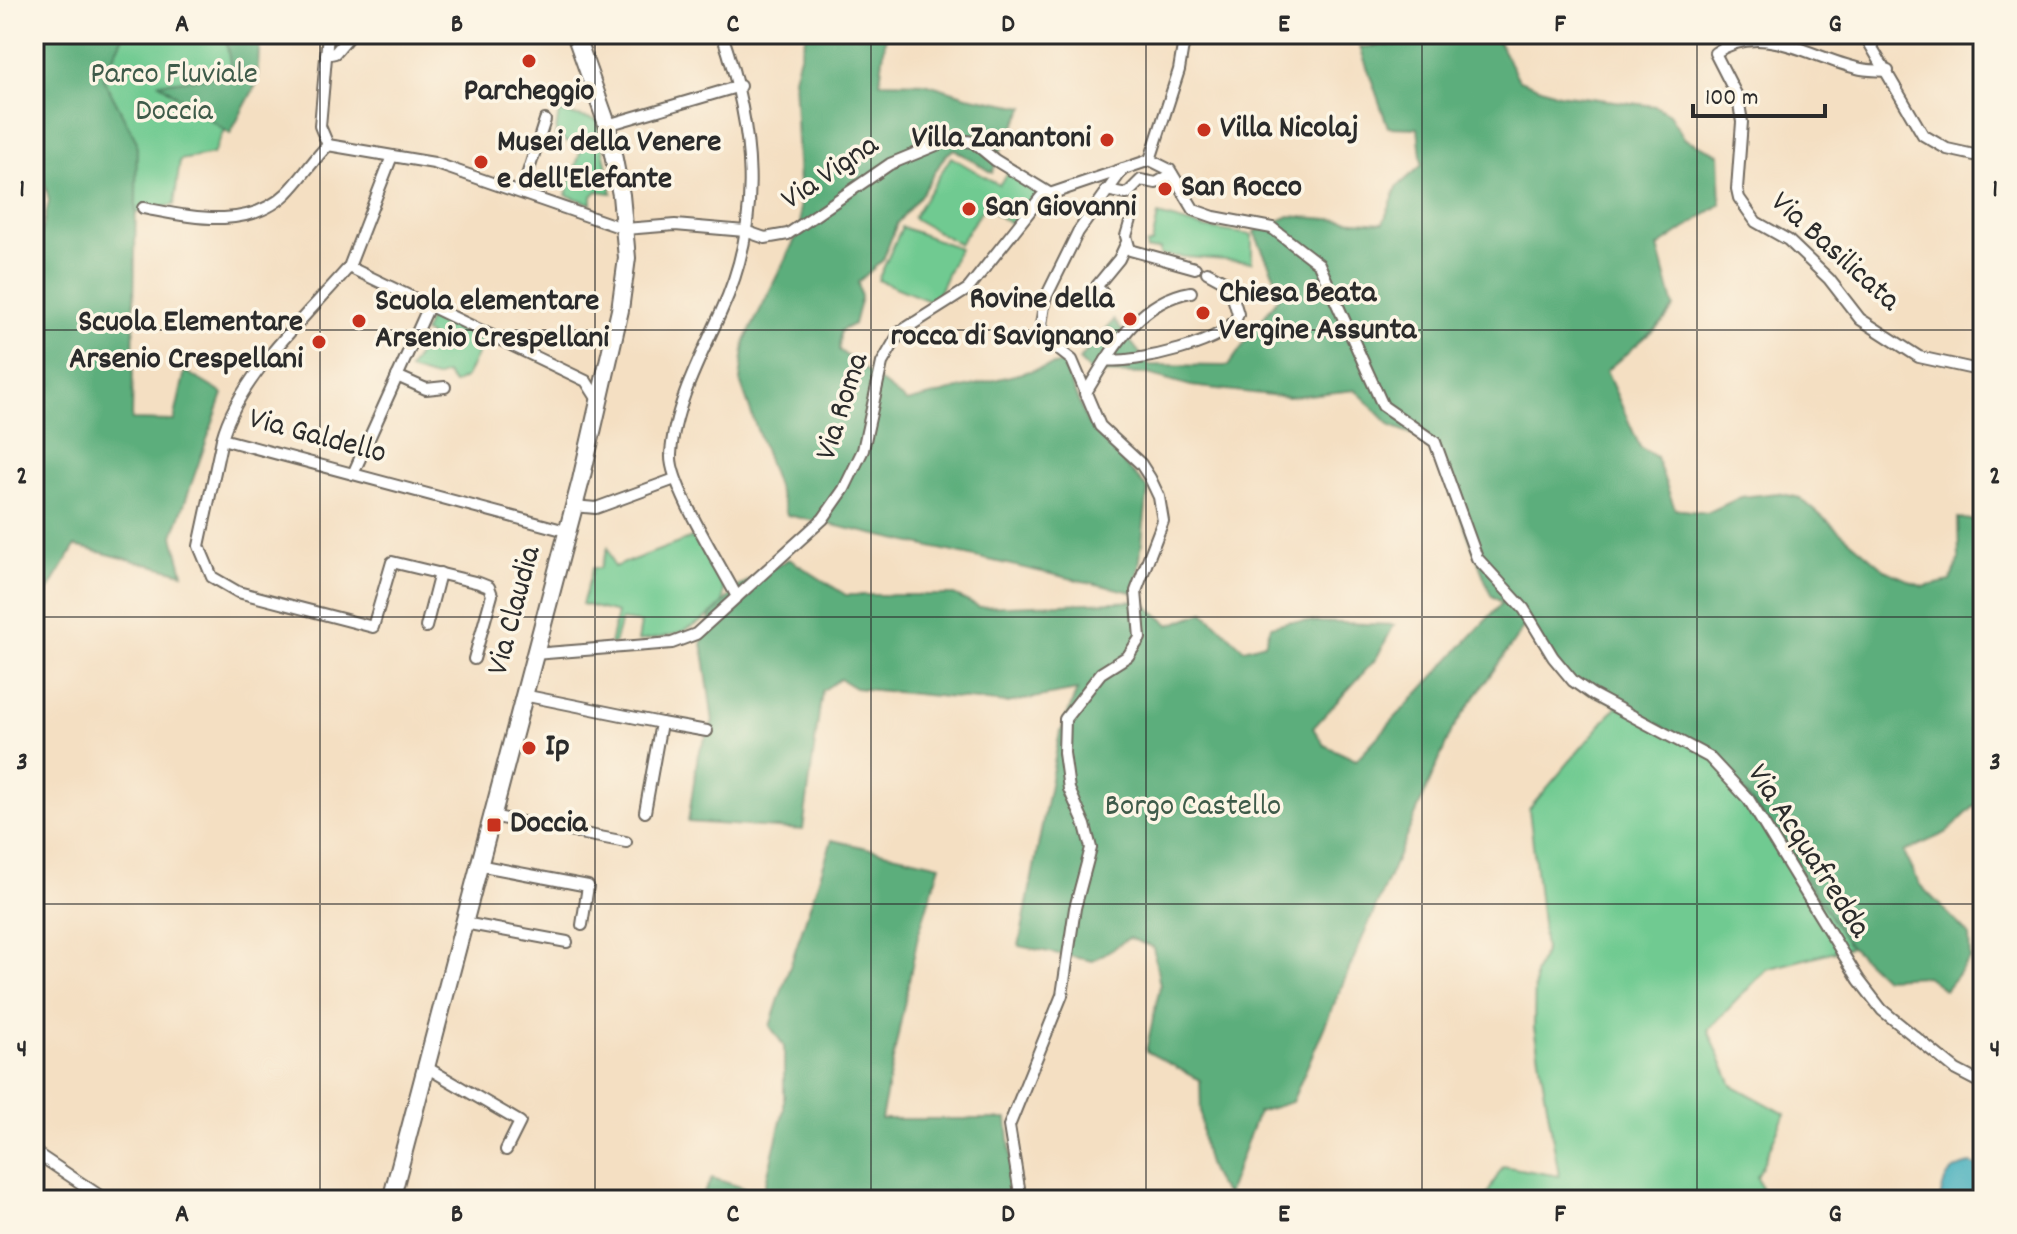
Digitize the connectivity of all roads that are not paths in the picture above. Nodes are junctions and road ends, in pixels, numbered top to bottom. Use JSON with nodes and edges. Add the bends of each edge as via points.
{"nodes":[{"id":1,"x":328,"y":34,"type":"edge"},
{"id":2,"x":351,"y":34,"type":"edge"},
{"id":3,"x":575,"y":34,"type":"edge"},
{"id":4,"x":722,"y":34,"type":"edge"},
{"id":5,"x":1185,"y":34,"type":"edge"},
{"id":6,"x":1864,"y":34,"type":"edge"},
{"id":7,"x":326,"y":55,"type":"junction"},
{"id":8,"x":1888,"y":71,"type":"junction"},
{"id":9,"x":740,"y":86,"type":"junction"},
{"id":10,"x":545,"y":120,"type":"dead end"},
{"id":11,"x":614,"y":123,"type":"dead end"},
{"id":12,"x":328,"y":145,"type":"junction"},
{"id":13,"x":392,"y":156,"type":"junction"},
{"id":14,"x":1983,"y":157,"type":"edge"},
{"id":15,"x":1150,"y":160,"type":"junction"},
{"id":16,"x":1123,"y":169,"type":"junction"},
{"id":17,"x":1172,"y":174,"type":"junction"},
{"id":18,"x":1141,"y":180,"type":"junction"},
{"id":19,"x":1106,"y":190,"type":"junction"},
{"id":20,"x":522,"y":191,"type":"junction"},
{"id":21,"x":1049,"y":193,"type":"junction"},
{"id":22,"x":1136,"y":199,"type":"tunnel mouth"},
{"id":23,"x":143,"y":208,"type":"dead end"},
{"id":24,"x":1132,"y":216,"type":"tunnel mouth"},
{"id":25,"x":625,"y":229,"type":"junction"},
{"id":26,"x":745,"y":231,"type":"junction"},
{"id":27,"x":1126,"y":244,"type":"junction"},
{"id":28,"x":349,"y":267,"type":"junction"},
{"id":29,"x":1195,"y":268,"type":"dead end"},
{"id":30,"x":1207,"y":272,"type":"dead end"},
{"id":31,"x":1102,"y":292,"type":"dead end"},
{"id":32,"x":1191,"y":292,"type":"dead end"},
{"id":33,"x":429,"y":306,"type":"junction"},
{"id":34,"x":1106,"y":360,"type":"junction"},
{"id":35,"x":1983,"y":371,"type":"edge"},
{"id":36,"x":397,"y":376,"type":"junction"},
{"id":37,"x":605,"y":376,"type":"junction"},
{"id":38,"x":586,"y":381,"type":"junction"},
{"id":39,"x":445,"y":387,"type":"dead end"},
{"id":40,"x":1085,"y":394,"type":"junction"},
{"id":41,"x":599,"y":402,"type":"junction"},
{"id":42,"x":222,"y":439,"type":"junction"},
{"id":43,"x":353,"y":474,"type":"junction"},
{"id":44,"x":675,"y":479,"type":"junction"},
{"id":45,"x":573,"y":506,"type":"junction"},
{"id":46,"x":566,"y":531,"type":"junction"},
{"id":47,"x":440,"y":573,"type":"junction"},
{"id":48,"x":737,"y":597,"type":"junction"},
{"id":49,"x":426,"y":627,"type":"dead end"},
{"id":50,"x":534,"y":654,"type":"junction"},
{"id":51,"x":474,"y":659,"type":"dead end"},
{"id":52,"x":523,"y":695,"type":"junction"},
{"id":53,"x":661,"y":723,"type":"junction"},
{"id":54,"x":707,"y":731,"type":"dead end"},
{"id":55,"x":645,"y":812,"type":"dead end"},
{"id":56,"x":491,"y":816,"type":"junction"},
{"id":57,"x":626,"y":842,"type":"dead end"},
{"id":58,"x":478,"y":865,"type":"junction"},
{"id":59,"x":464,"y":923,"type":"junction"},
{"id":60,"x":582,"y":925,"type":"dead end"},
{"id":61,"x":567,"y":942,"type":"dead end"},
{"id":62,"x":426,"y":1067,"type":"junction"},
{"id":63,"x":1983,"y":1084,"type":"edge"},
{"id":64,"x":506,"y":1150,"type":"dead end"},
{"id":65,"x":36,"y":1153,"type":"edge"},
{"id":66,"x":106,"y":1200,"type":"edge"},
{"id":67,"x":391,"y":1200,"type":"edge"},
{"id":68,"x":1021,"y":1200,"type":"edge"}],
"edges":[{"from":1,"to":7,"type":"street"},
{"from":2,"to":7,"type":"street","via":[[335,53]]},
{"from":3,"to":25,"type":"main road","name":"Via Claudia","via":[[613,143]]},
{"from":4,"to":9,"type":"street"},
{"from":5,"to":15,"type":"street"},
{"from":6,"to":8,"type":"street"},
{"from":7,"to":12,"type":"street","via":[[320,126]]},
{"from":8,"to":14,"type":"street","via":[[1923,135],[1947,149]]},
{"from":8,"to":35,"type":"street","name":"Via Basilicata","via":[[1858,69],[1782,41],[1749,40],[1715,53],[1738,98],[1742,122],[1739,198],[1756,222],[1788,240],[1829,279],[1860,319],[1919,357]]},
{"from":9,"to":11,"type":"street"},
{"from":9,"to":26,"type":"street","via":[[751,183]]},
{"from":10,"to":20,"type":"street"},
{"from":12,"to":13,"type":"street"},
{"from":12,"to":23,"type":"street","via":[[270,207],[242,218]]},
{"from":13,"to":20,"type":"street","via":[[434,163]]},
{"from":13,"to":28,"type":"street"},
{"from":15,"to":16,"type":"street","name":"Via Roma"},
{"from":15,"to":17,"type":"street"},
{"from":16,"to":19,"type":"street"},
{"from":16,"to":21,"type":"street","name":"Via Roma"},
{"from":17,"to":18,"type":"street","via":[[1156,183]]},
{"from":17,"to":63,"type":"street","name":"Via Acquafredda","via":[[1194,210],[1272,228],[1319,264],[1383,406],[1435,442],[1477,558],[1524,609],[1553,657],[1593,695],[1709,757],[1730,777],[1882,1010],[1956,1070]]},
{"from":18,"to":19,"type":"street","via":[[1127,194]]},
{"from":18,"to":22,"type":"street"},
{"from":19,"to":40,"type":"street","via":[[1074,239],[1040,316],[1044,334],[1072,360]]},
{"from":20,"to":25,"type":"street"},
{"from":21,"to":26,"type":"street","name":"Via Vigna","via":[[973,142],[938,141],[890,164],[788,234],[765,238]]},
{"from":21,"to":48,"type":"street","name":"Via Roma","via":[[1034,204],[968,289],[900,332],[882,363],[863,450],[844,489],[823,519]]},
{"from":24,"to":27,"type":"street"},
{"from":25,"to":26,"type":"street","name":"Via Vigna","via":[[664,225]]},
{"from":25,"to":37,"type":"main road","name":"Via Claudia","via":[[620,310]]},
{"from":26,"to":44,"type":"street","via":[[723,309],[691,375],[671,455]]},
{"from":27,"to":29,"type":"street","via":[[1137,255]]},
{"from":27,"to":31,"type":"street","via":[[1096,287]]},
{"from":28,"to":33,"type":"street"},
{"from":28,"to":42,"type":"street","via":[[244,389],[229,413]]},
{"from":30,"to":34,"type":"street","via":[[1229,284],[1238,314],[1227,332],[1189,346]]},
{"from":32,"to":34,"type":"street","via":[[1137,319]]},
{"from":33,"to":36,"type":"street"},
{"from":33,"to":38,"type":"street"},
{"from":34,"to":40,"type":"street"},
{"from":36,"to":39,"type":"street","via":[[426,389]]},
{"from":36,"to":43,"type":"street"},
{"from":37,"to":38,"type":"street"},
{"from":37,"to":41,"type":"main road","name":"Via Claudia"},
{"from":38,"to":41,"type":"street"},
{"from":40,"to":68,"type":"street","via":[[1100,426],[1150,478],[1163,521],[1136,591],[1140,638],[1128,656],[1101,673],[1065,719],[1069,789],[1091,848],[1075,908],[1062,995],[1009,1126]]},
{"from":41,"to":45,"type":"main road","name":"Via Claudia"},
{"from":42,"to":43,"type":"street","name":"Via Galdello"},
{"from":42,"to":47,"type":"street","name":"Via Galdello","via":[[199,546],[203,563],[225,586],[373,627],[392,562]]},
{"from":43,"to":46,"type":"street","name":"Via Galdello"},
{"from":44,"to":45,"type":"street","via":[[596,508]]},
{"from":44,"to":48,"type":"street"},
{"from":45,"to":46,"type":"main road","name":"Via Claudia"},
{"from":46,"to":50,"type":"main road","name":"Via Claudia"},
{"from":47,"to":49,"type":"street"},
{"from":47,"to":51,"type":"street","name":"Via Galdello","via":[[491,591]]},
{"from":48,"to":50,"type":"street","name":"Via Roma","via":[[696,634],[672,643]]},
{"from":50,"to":52,"type":"main road","name":"Via Claudia"},
{"from":52,"to":53,"type":"street"},
{"from":52,"to":56,"type":"main road","name":"Via Claudia"},
{"from":53,"to":54,"type":"street"},
{"from":53,"to":55,"type":"street"},
{"from":56,"to":57,"type":"street"},
{"from":56,"to":58,"type":"main road","name":"Via Claudia"},
{"from":58,"to":59,"type":"main road","name":"Via Claudia"},
{"from":58,"to":60,"type":"street","via":[[588,886]]},
{"from":59,"to":61,"type":"street"},
{"from":59,"to":62,"type":"main road","name":"Via Claudia"},
{"from":62,"to":64,"type":"street","via":[[520,1122]]},
{"from":62,"to":67,"type":"main road","name":"Via Claudia"},
{"from":65,"to":66,"type":"street"}]}
